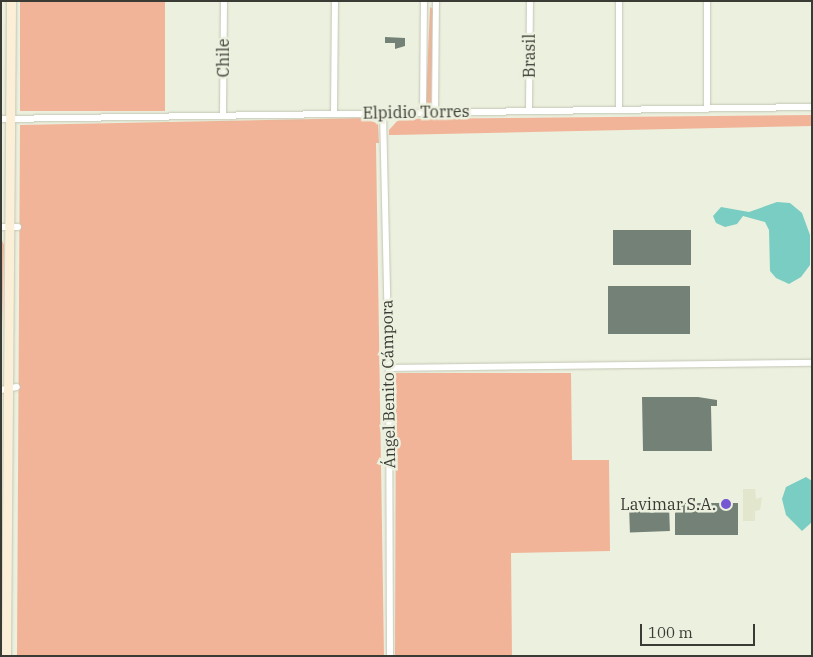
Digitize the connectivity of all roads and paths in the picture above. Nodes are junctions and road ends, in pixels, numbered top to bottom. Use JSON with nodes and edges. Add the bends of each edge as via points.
{"nodes":[{"id":1,"x":11,"y":1,"type":"edge"},
{"id":2,"x":224,"y":1,"type":"edge"},
{"id":3,"x":335,"y":1,"type":"edge"},
{"id":4,"x":424,"y":1,"type":"edge"},
{"id":5,"x":436,"y":1,"type":"edge"},
{"id":6,"x":530,"y":1,"type":"edge"},
{"id":7,"x":619,"y":1,"type":"edge"},
{"id":8,"x":707,"y":1,"type":"edge"},
{"id":9,"x":812,"y":108,"type":"edge"},
{"id":10,"x":708,"y":109,"type":"junction"},
{"id":11,"x":619,"y":110,"type":"junction"},
{"id":12,"x":529,"y":111,"type":"junction"},
{"id":13,"x":383,"y":112,"type":"junction"},
{"id":14,"x":422,"y":112,"type":"junction"},
{"id":15,"x":435,"y":112,"type":"junction"},
{"id":16,"x":334,"y":113,"type":"junction"},
{"id":17,"x":223,"y":114,"type":"junction"},
{"id":18,"x":5,"y":119,"type":"edge"},
{"id":19,"x":9,"y":227,"type":"edge"},
{"id":20,"x":812,"y":363,"type":"edge"},
{"id":21,"x":389,"y":368,"type":"junction"},
{"id":22,"x":9,"y":388,"type":"edge"},
{"id":23,"x":4,"y":576,"type":"edge"},
{"id":24,"x":17,"y":576,"type":"dead end"},
{"id":25,"x":6,"y":656,"type":"edge"},
{"id":26,"x":390,"y":656,"type":"edge"}],
"edges":[{"from":1,"to":18,"type":"main road"},
{"from":2,"to":17,"type":"street","name":"Chile"},
{"from":3,"to":16,"type":"street"},
{"from":4,"to":14,"type":"street"},
{"from":5,"to":15,"type":"street"},
{"from":6,"to":12,"type":"street","name":"Brasil"},
{"from":7,"to":11,"type":"street"},
{"from":8,"to":10,"type":"street"},
{"from":9,"to":10,"type":"street","name":"Elpidio Torres"},
{"from":10,"to":11,"type":"street","name":"Elpidio Torres"},
{"from":11,"to":12,"type":"street","name":"Elpidio Torres"},
{"from":12,"to":15,"type":"street","name":"Elpidio Torres"},
{"from":13,"to":14,"type":"street","name":"Elpidio Torres"},
{"from":13,"to":16,"type":"street","name":"Elpidio Torres"},
{"from":13,"to":21,"type":"street","name":"Ángel Benito Cámpora"},
{"from":14,"to":15,"type":"street","name":"Elpidio Torres"},
{"from":16,"to":17,"type":"street","name":"Elpidio Torres"},
{"from":17,"to":18,"type":"street","name":"Elpidio Torres"},
{"from":18,"to":19,"type":"main road"},
{"from":19,"to":22,"type":"main road"},
{"from":20,"to":21,"type":"street"},
{"from":21,"to":26,"type":"street","name":"Ángel Benito Cámpora"},
{"from":22,"to":23,"type":"main road","via":[[11,461]]},
{"from":23,"to":24,"type":"main road"},
{"from":23,"to":25,"type":"main road"}]}
